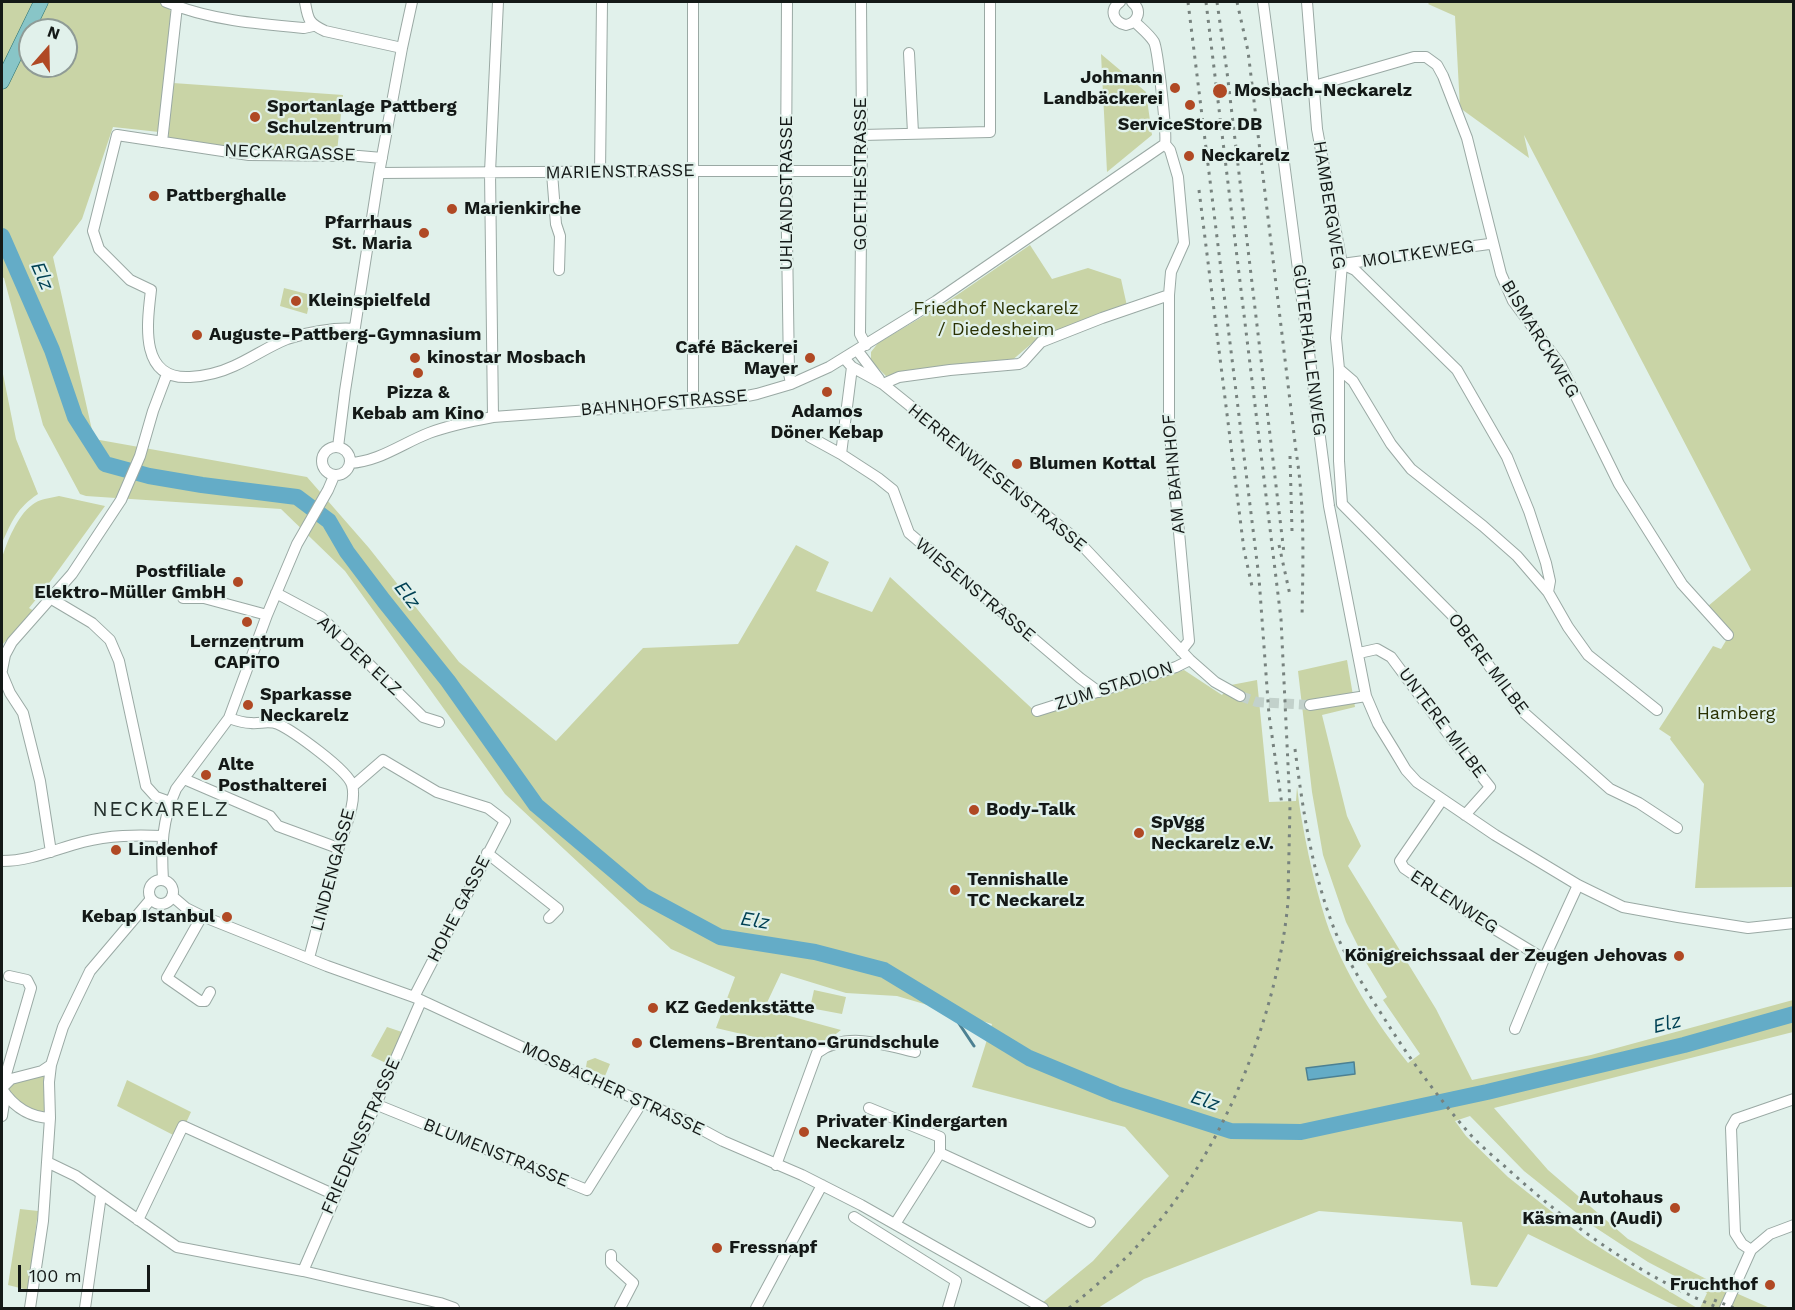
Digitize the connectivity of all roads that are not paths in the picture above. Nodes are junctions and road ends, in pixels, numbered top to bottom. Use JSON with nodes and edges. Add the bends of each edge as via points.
{"nodes":[{"id":1,"x":41,"y":2,"type":"edge"},
{"id":2,"x":166,"y":2,"type":"edge"},
{"id":3,"x":305,"y":2,"type":"edge"},
{"id":4,"x":412,"y":2,"type":"edge"},
{"id":5,"x":498,"y":2,"type":"edge"},
{"id":6,"x":602,"y":2,"type":"edge"},
{"id":7,"x":693,"y":2,"type":"edge"},
{"id":8,"x":787,"y":2,"type":"edge"},
{"id":9,"x":861,"y":2,"type":"edge"},
{"id":10,"x":990,"y":2,"type":"edge"},
{"id":11,"x":1117,"y":2,"type":"edge"},
{"id":12,"x":1132,"y":2,"type":"edge"},
{"id":13,"x":1263,"y":2,"type":"edge"},
{"id":14,"x":1306,"y":2,"type":"edge"},
{"id":15,"x":177,"y":6,"type":"junction"},
{"id":16,"x":1135,"y":22,"type":"junction"},
{"id":17,"x":313,"y":26,"type":"junction"},
{"id":18,"x":402,"y":48,"type":"junction"},
{"id":19,"x":909,"y":53,"type":"dead end"},
{"id":20,"x":2,"y":82,"type":"edge"},
{"id":21,"x":1314,"y":86,"type":"junction"},
{"id":22,"x":912,"y":133,"type":"junction"},
{"id":23,"x":862,"y":135,"type":"junction"},
{"id":24,"x":162,"y":142,"type":"junction"},
{"id":25,"x":1165,"y":144,"type":"junction"},
{"id":26,"x":382,"y":158,"type":"junction"},
{"id":27,"x":693,"y":171,"type":"junction"},
{"id":28,"x":786,"y":171,"type":"junction"},
{"id":29,"x":862,"y":171,"type":"junction"},
{"id":30,"x":490,"y":172,"type":"junction"},
{"id":31,"x":600,"y":172,"type":"junction"},
{"id":32,"x":379,"y":173,"type":"junction"},
{"id":33,"x":552,"y":173,"type":"junction"},
{"id":34,"x":1493,"y":242,"type":"junction"},
{"id":35,"x":1342,"y":264,"type":"junction"},
{"id":36,"x":559,"y":270,"type":"dead end"},
{"id":37,"x":1169,"y":295,"type":"junction"},
{"id":38,"x":354,"y":329,"type":"junction"},
{"id":39,"x":861,"y":347,"type":"junction"},
{"id":40,"x":843,"y":358,"type":"junction"},
{"id":41,"x":852,"y":367,"type":"junction"},
{"id":42,"x":1339,"y":369,"type":"junction"},
{"id":43,"x":167,"y":374,"type":"junction"},
{"id":44,"x":791,"y":384,"type":"junction"},
{"id":45,"x":883,"y":384,"type":"junction"},
{"id":46,"x":693,"y":404,"type":"junction"},
{"id":47,"x":493,"y":417,"type":"junction"},
{"id":48,"x":810,"y":437,"type":"dead end"},
{"id":49,"x":338,"y":447,"type":"junction"},
{"id":50,"x":841,"y":454,"type":"junction"},
{"id":51,"x":350,"y":463,"type":"junction"},
{"id":52,"x":333,"y":476,"type":"junction"},
{"id":53,"x":1342,"y":504,"type":"junction"},
{"id":54,"x":1329,"y":506,"type":"junction"},
{"id":55,"x":1548,"y":592,"type":"junction"},
{"id":56,"x":276,"y":593,"type":"junction"},
{"id":57,"x":51,"y":597,"type":"junction"},
{"id":58,"x":183,"y":598,"type":"dead end"},
{"id":59,"x":267,"y":615,"type":"junction"},
{"id":60,"x":1728,"y":635,"type":"dead end"},
{"id":61,"x":1181,"y":651,"type":"junction"},
{"id":62,"x":1359,"y":653,"type":"junction"},
{"id":63,"x":1190,"y":660,"type":"junction"},
{"id":64,"x":2,"y":672,"type":"edge"},
{"id":65,"x":1099,"y":692,"type":"junction"},
{"id":66,"x":1240,"y":696,"type":"tunnel mouth"},
{"id":67,"x":1366,"y":696,"type":"junction"},
{"id":68,"x":1310,"y":705,"type":"tunnel mouth"},
{"id":69,"x":1657,"y":710,"type":"dead end"},
{"id":70,"x":1037,"y":711,"type":"dead end"},
{"id":71,"x":229,"y":718,"type":"junction"},
{"id":72,"x":439,"y":722,"type":"dead end"},
{"id":73,"x":184,"y":779,"type":"junction"},
{"id":74,"x":352,"y":786,"type":"junction"},
{"id":75,"x":1442,"y":800,"type":"junction"},
{"id":76,"x":170,"y":802,"type":"junction"},
{"id":77,"x":1465,"y":815,"type":"junction"},
{"id":78,"x":1677,"y":828,"type":"dead end"},
{"id":79,"x":163,"y":836,"type":"junction"},
{"id":80,"x":338,"y":848,"type":"junction"},
{"id":81,"x":51,"y":852,"type":"junction"},
{"id":82,"x":488,"y":853,"type":"junction"},
{"id":83,"x":2,"y":861,"type":"edge"},
{"id":84,"x":163,"y":880,"type":"junction"},
{"id":85,"x":1578,"y":885,"type":"junction"},
{"id":86,"x":172,"y":896,"type":"junction"},
{"id":87,"x":151,"y":899,"type":"junction"},
{"id":88,"x":202,"y":916,"type":"junction"},
{"id":89,"x":549,"y":918,"type":"dead end"},
{"id":90,"x":1794,"y":923,"type":"edge"},
{"id":91,"x":309,"y":958,"type":"junction"},
{"id":92,"x":1544,"y":959,"type":"junction"},
{"id":93,"x":9,"y":975,"type":"dead end"},
{"id":94,"x":210,"y":992,"type":"dead end"},
{"id":95,"x":417,"y":999,"type":"junction"},
{"id":96,"x":1515,"y":1029,"type":"dead end"},
{"id":97,"x":915,"y":1052,"type":"dead end"},
{"id":98,"x":51,"y":1065,"type":"junction"},
{"id":99,"x":2,"y":1089,"type":"edge"},
{"id":100,"x":1794,"y":1099,"type":"edge"},
{"id":101,"x":642,"y":1102,"type":"junction"},
{"id":102,"x":375,"y":1104,"type":"junction"},
{"id":103,"x":869,"y":1108,"type":"dead end"},
{"id":104,"x":2,"y":1116,"type":"edge"},
{"id":105,"x":50,"y":1118,"type":"junction"},
{"id":106,"x":940,"y":1153,"type":"junction"},
{"id":107,"x":47,"y":1162,"type":"junction"},
{"id":108,"x":776,"y":1165,"type":"junction"},
{"id":109,"x":822,"y":1185,"type":"junction"},
{"id":110,"x":101,"y":1195,"type":"junction"},
{"id":111,"x":335,"y":1195,"type":"junction"},
{"id":112,"x":854,"y":1217,"type":"dead end"},
{"id":113,"x":138,"y":1220,"type":"junction"},
{"id":114,"x":1090,"y":1222,"type":"dead end"},
{"id":115,"x":895,"y":1224,"type":"junction"},
{"id":116,"x":1794,"y":1225,"type":"edge"},
{"id":117,"x":1751,"y":1250,"type":"junction"},
{"id":118,"x":611,"y":1255,"type":"dead end"},
{"id":119,"x":303,"y":1271,"type":"junction"},
{"id":120,"x":30,"y":1308,"type":"edge"},
{"id":121,"x":85,"y":1308,"type":"edge"},
{"id":122,"x":454,"y":1308,"type":"edge"},
{"id":123,"x":620,"y":1308,"type":"edge"},
{"id":124,"x":756,"y":1308,"type":"edge"},
{"id":125,"x":948,"y":1308,"type":"edge"},
{"id":126,"x":1043,"y":1308,"type":"edge"},
{"id":127,"x":1725,"y":1308,"type":"edge"}],
"edges":[{"from":1,"to":20,"type":"main road"},
{"from":2,"to":15,"type":"street"},
{"from":3,"to":17,"type":"street"},
{"from":4,"to":18,"type":"street"},
{"from":5,"to":30,"type":"street"},
{"from":6,"to":31,"type":"street"},
{"from":7,"to":27,"type":"street"},
{"from":8,"to":28,"type":"street","name":"UHLANDSTRASSE"},
{"from":9,"to":23,"type":"street","name":"GOETHESTRASSE"},
{"from":10,"to":22,"type":"street","via":[[990,132]]},
{"from":11,"to":16,"type":"street","via":[[1113,12],[1117,21],[1126,25]]},
{"from":12,"to":16,"type":"street","via":[[1138,11]]},
{"from":13,"to":54,"type":"street","name":"GÜTERHALLENWEG"},
{"from":14,"to":21,"type":"street","name":"HAMBERGWEG"},
{"from":15,"to":17,"type":"street","via":[[239,22]]},
{"from":15,"to":24,"type":"street"},
{"from":16,"to":25,"type":"street","via":[[1155,45]]},
{"from":17,"to":18,"type":"street"},
{"from":18,"to":26,"type":"street"},
{"from":19,"to":22,"type":"street"},
{"from":21,"to":34,"type":"street","name":"BISMARCKWEG","via":[[1413,57],[1426,57],[1437,65],[1467,138]]},
{"from":21,"to":35,"type":"street","name":"HAMBERGWEG","via":[[1317,129]]},
{"from":22,"to":23,"type":"street"},
{"from":23,"to":29,"type":"street","name":"GOETHESTRASSE"},
{"from":24,"to":26,"type":"street","name":"NECKARGASSE","via":[[249,155]]},
{"from":24,"to":43,"type":"street","name":"NECKARGASSE","via":[[117,135],[93,231],[99,249],[130,280],[151,290],[149,342],[155,364]]},
{"from":25,"to":37,"type":"street","name":"AM BAHNHOF","via":[[1178,177],[1184,243],[1171,272]]},
{"from":25,"to":39,"type":"street","name":"BAHNHOFSTRASSE","via":[[936,301]]},
{"from":26,"to":32,"type":"street"},
{"from":27,"to":28,"type":"street","name":"MARIENSTRASSE"},
{"from":27,"to":31,"type":"street","name":"MARIENSTRASSE"},
{"from":27,"to":46,"type":"street"},
{"from":28,"to":29,"type":"street","name":"MARIENSTRASSE"},
{"from":28,"to":44,"type":"street","name":"UHLANDSTRASSE"},
{"from":29,"to":39,"type":"street","name":"GOETHESTRASSE"},
{"from":30,"to":32,"type":"street","name":"MARIENSTRASSE"},
{"from":30,"to":33,"type":"street","name":"MARIENSTRASSE"},
{"from":30,"to":47,"type":"street"},
{"from":31,"to":33,"type":"street","name":"MARIENSTRASSE"},
{"from":32,"to":38,"type":"street"},
{"from":33,"to":36,"type":"street","via":[[560,236]]},
{"from":34,"to":35,"type":"street","name":"MOLTKEWEG"},
{"from":34,"to":60,"type":"street","name":"BISMARCKWEG","via":[[1513,301],[1560,364],[1619,484],[1682,585]]},
{"from":35,"to":42,"type":"street","name":"HAMBERGWEG","via":[[1336,338]]},
{"from":35,"to":55,"type":"street","via":[[1355,270],[1457,370],[1507,457],[1546,563]]},
{"from":37,"to":45,"type":"street","via":[[1041,342],[1019,364],[899,377]]},
{"from":37,"to":61,"type":"street","name":"AM BAHNHOF","via":[[1169,423],[1189,640]]},
{"from":38,"to":43,"type":"street","via":[[336,328],[287,339],[233,367],[206,376],[180,378]]},
{"from":38,"to":49,"type":"street"},
{"from":39,"to":40,"type":"street","name":"BAHNHOFSTRASSE"},
{"from":39,"to":45,"type":"street","name":"HERRENWIESENSTRASSE"},
{"from":40,"to":41,"type":"street","name":"HERRENWIESENSTRASSE"},
{"from":40,"to":44,"type":"street","name":"BAHNHOFSTRASSE"},
{"from":41,"to":45,"type":"street","name":"HERRENWIESENSTRASSE"},
{"from":41,"to":50,"type":"street"},
{"from":42,"to":53,"type":"street","name":"HAMBERGWEG"},
{"from":42,"to":55,"type":"street","via":[[1353,381],[1411,469],[1517,556]]},
{"from":43,"to":57,"type":"street","via":[[125,492],[72,574]]},
{"from":44,"to":46,"type":"street","name":"BAHNHOFSTRASSE","via":[[745,397]]},
{"from":45,"to":61,"type":"street","name":"HERRENWIESENSTRASSE","via":[[1077,540]]},
{"from":46,"to":47,"type":"street","name":"BAHNHOFSTRASSE"},
{"from":47,"to":51,"type":"street","name":"BAHNHOFSTRASSE","via":[[428,433],[363,463]]},
{"from":48,"to":50,"type":"street","name":"WIESENSTRASSE"},
{"from":49,"to":51,"type":"street","via":[[348,454]]},
{"from":49,"to":52,"type":"street","via":[[324,453],[321,460],[325,471]]},
{"from":50,"to":65,"type":"street","name":"WIESENSTRASSE","via":[[893,490],[909,533]]},
{"from":51,"to":52,"type":"street","via":[[346,471]]},
{"from":52,"to":56,"type":"street"},
{"from":53,"to":54,"type":"street"},
{"from":53,"to":78,"type":"street","name":"OBERE MILBE","via":[[1452,615],[1522,711],[1610,789]]},
{"from":54,"to":62,"type":"street","name":"GÜTERHALLENWEG"},
{"from":55,"to":69,"type":"street","via":[[1588,655]]},
{"from":56,"to":59,"type":"street"},
{"from":56,"to":72,"type":"street","name":"AN DER ELZ","via":[[321,617],[423,717]]},
{"from":57,"to":64,"type":"street","via":[[12,642]]},
{"from":57,"to":76,"type":"street","via":[[92,623],[110,640],[127,693],[146,786],[156,797]]},
{"from":58,"to":59,"type":"street","via":[[204,598]]},
{"from":59,"to":71,"type":"street"},
{"from":61,"to":63,"type":"street","name":"HERRENWIESENSTRASSE"},
{"from":62,"to":67,"type":"street","name":"GÜTERHALLENWEG"},
{"from":62,"to":77,"type":"street","name":"UNTERE MILBE","via":[[1377,649],[1391,657],[1490,787]]},
{"from":63,"to":65,"type":"street","name":"ZUM STADION"},
{"from":63,"to":66,"type":"street","name":"HERRENWIESENSTRASSE","via":[[1215,682]]},
{"from":64,"to":81,"type":"street","via":[[23,713],[40,781]]},
{"from":65,"to":70,"type":"street","name":"ZUM STADION"},
{"from":67,"to":68,"type":"street"},
{"from":67,"to":75,"type":"street","via":[[1406,770]]},
{"from":71,"to":73,"type":"street"},
{"from":71,"to":74,"type":"street","name":"LINDENGASSE","via":[[241,723],[278,724],[321,752],[348,777]]},
{"from":73,"to":76,"type":"street"},
{"from":73,"to":80,"type":"street","via":[[270,816],[278,826]]},
{"from":74,"to":80,"type":"street","name":"LINDENGASSE","via":[[352,806]]},
{"from":74,"to":82,"type":"street","name":"HOHE GASSE","via":[[383,760],[437,792],[488,807],[505,821]]},
{"from":75,"to":77,"type":"street"},
{"from":75,"to":92,"type":"street","name":"ERLENWEG","via":[[1400,861],[1404,868]]},
{"from":76,"to":79,"type":"street"},
{"from":77,"to":85,"type":"street"},
{"from":79,"to":81,"type":"street","via":[[127,835],[84,841]]},
{"from":79,"to":84,"type":"street"},
{"from":80,"to":91,"type":"street","name":"LINDENGASSE"},
{"from":81,"to":83,"type":"street"},
{"from":82,"to":89,"type":"street","via":[[558,909]]},
{"from":82,"to":95,"type":"street","name":"HOHE GASSE"},
{"from":84,"to":86,"type":"street","via":[[171,886]]},
{"from":84,"to":87,"type":"street","via":[[150,886]]},
{"from":85,"to":90,"type":"street","via":[[1623,907],[1678,917],[1748,928]]},
{"from":85,"to":92,"type":"street"},
{"from":86,"to":87,"type":"street","via":[[163,904]]},
{"from":86,"to":88,"type":"street","name":"MOSBACHER STRASSE"},
{"from":87,"to":98,"type":"street","via":[[90,971],[63,1027]]},
{"from":88,"to":91,"type":"street","name":"MOSBACHER STRASSE"},
{"from":88,"to":94,"type":"street","via":[[167,978],[200,1001]]},
{"from":91,"to":95,"type":"street","name":"MOSBACHER STRASSE"},
{"from":92,"to":96,"type":"street"},
{"from":93,"to":99,"type":"street","via":[[27,980],[31,988]]},
{"from":95,"to":101,"type":"street","name":"MOSBACHER STRASSE"},
{"from":95,"to":102,"type":"street","name":"FRIEDENSSTRASSE"},
{"from":97,"to":108,"type":"street","via":[[863,1040],[838,1042],[817,1053]]},
{"from":98,"to":99,"type":"street","via":[[11,1079]]},
{"from":98,"to":105,"type":"street"},
{"from":99,"to":104,"type":"street"},
{"from":99,"to":105,"type":"street","via":[[32,1116]]},
{"from":100,"to":117,"type":"street","via":[[1736,1119],[1731,1128],[1735,1233]]},
{"from":101,"to":102,"type":"street","name":"BLUMENSTRASSE","via":[[587,1190]]},
{"from":101,"to":108,"type":"street","name":"MOSBACHER STRASSE"},
{"from":102,"to":111,"type":"street","name":"FRIEDENSSTRASSE"},
{"from":103,"to":106,"type":"street","via":[[940,1137]]},
{"from":105,"to":107,"type":"street"},
{"from":106,"to":114,"type":"street"},
{"from":106,"to":115,"type":"street"},
{"from":107,"to":110,"type":"street","via":[[76,1176]]},
{"from":107,"to":120,"type":"street","via":[[44,1221]]},
{"from":108,"to":109,"type":"street","name":"MOSBACHER STRASSE"},
{"from":109,"to":115,"type":"street","name":"MOSBACHER STRASSE"},
{"from":109,"to":124,"type":"street"},
{"from":110,"to":113,"type":"street"},
{"from":110,"to":121,"type":"street"},
{"from":111,"to":113,"type":"street","via":[[183,1126]]},
{"from":111,"to":119,"type":"street","name":"FRIEDENSSTRASSE"},
{"from":112,"to":125,"type":"street","via":[[956,1281]]},
{"from":113,"to":119,"type":"street","via":[[177,1247]]},
{"from":115,"to":126,"type":"street","name":"MOSBACHER STRASSE"},
{"from":116,"to":117,"type":"street","via":[[1770,1234]]},
{"from":117,"to":127,"type":"street"},
{"from":118,"to":123,"type":"street","via":[[611,1263],[633,1283]]},
{"from":119,"to":122,"type":"street"}]}
